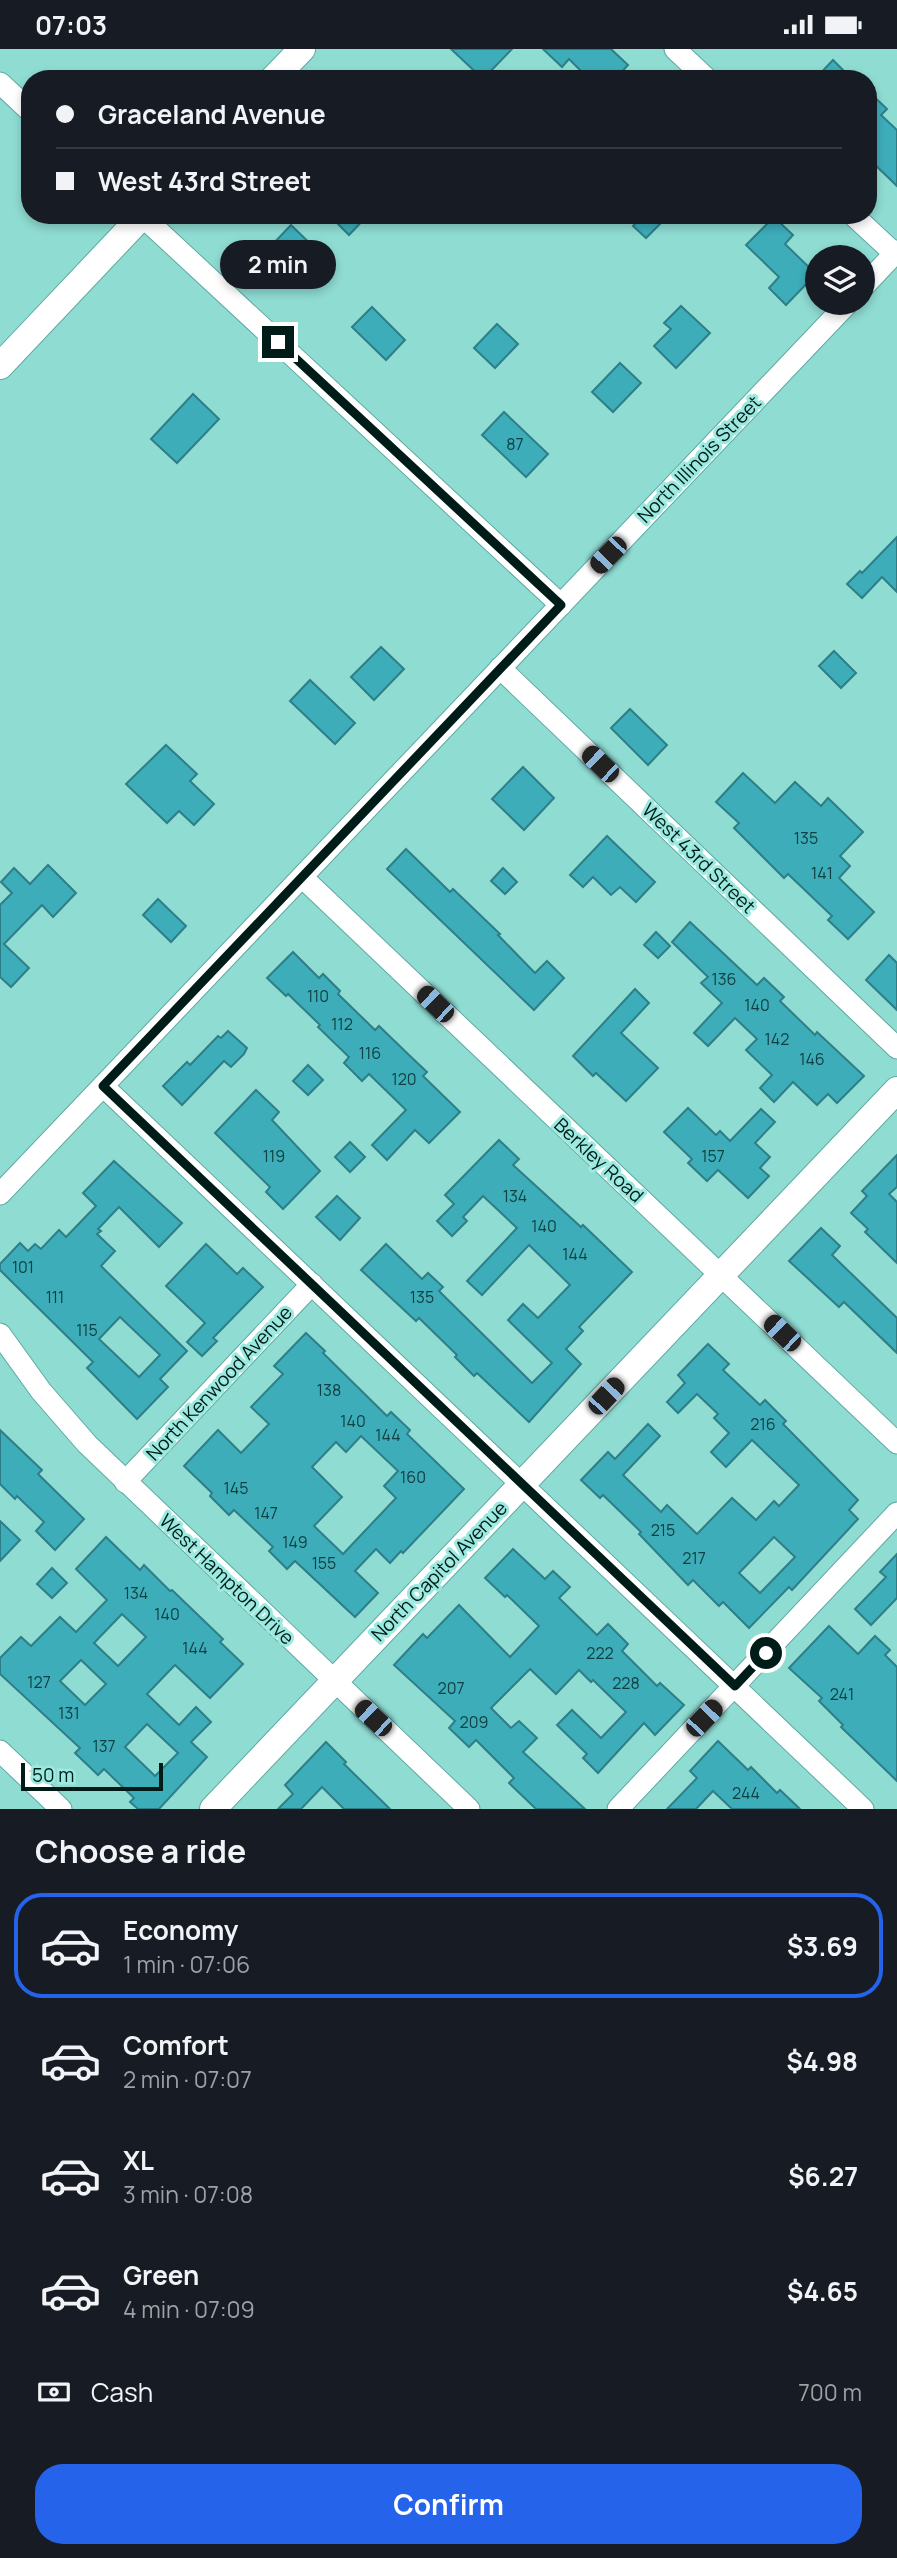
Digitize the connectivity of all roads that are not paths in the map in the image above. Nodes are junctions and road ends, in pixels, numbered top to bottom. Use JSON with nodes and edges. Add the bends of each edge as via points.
{"nodes":[{"id":1,"x":302,"y":49,"type":"edge"},
{"id":2,"x":675,"y":49,"type":"edge"},
{"id":3,"x":282,"y":70,"type":"edge"},
{"id":4,"x":698,"y":70,"type":"edge"},
{"id":5,"x":0,"y":83,"type":"edge"},
{"id":6,"x":21,"y":103,"type":"edge"},
{"id":7,"x":134,"y":224,"type":"edge"},
{"id":8,"x":151,"y":224,"type":"edge"},
{"id":9,"x":863,"y":224,"type":"edge"},
{"id":10,"x":896,"y":253,"type":"edge"},
{"id":11,"x":875,"y":275,"type":"edge"},
{"id":12,"x":837,"y":315,"type":"edge"},
{"id":13,"x":0,"y":366,"type":"edge"},
{"id":14,"x":561,"y":605,"type":"junction"},
{"id":15,"x":500,"y":668,"type":"junction"},
{"id":16,"x":302,"y":877,"type":"junction"},
{"id":17,"x":897,"y":1048,"type":"edge"},
{"id":18,"x":103,"y":1086,"type":"junction"},
{"id":19,"x":897,"y":1090,"type":"edge"},
{"id":20,"x":0,"y":1194,"type":"edge"},
{"id":21,"x":721,"y":1275,"type":"junction"},
{"id":22,"x":312,"y":1284,"type":"junction"},
{"id":23,"x":0,"y":1335,"type":"edge"},
{"id":24,"x":897,"y":1443,"type":"edge"},
{"id":25,"x":125,"y":1482,"type":"junction"},
{"id":26,"x":522,"y":1485,"type":"junction"},
{"id":27,"x":897,"y":1513,"type":"edge"},
{"id":28,"x":334,"y":1682,"type":"junction"},
{"id":29,"x":735,"y":1686,"type":"junction"},
{"id":30,"x":0,"y":1751,"type":"edge"},
{"id":31,"x":61,"y":1809,"type":"edge"},
{"id":32,"x":213,"y":1809,"type":"edge"},
{"id":33,"x":469,"y":1809,"type":"edge"},
{"id":34,"x":618,"y":1809,"type":"edge"},
{"id":35,"x":863,"y":1809,"type":"edge"}],
"edges":[{"from":1,"to":3,"type":"main road"},
{"from":2,"to":4,"type":"street"},
{"from":5,"to":6,"type":"street"},
{"from":7,"to":13,"type":"main road"},
{"from":8,"to":14,"type":"street"},
{"from":9,"to":10,"type":"street"},
{"from":10,"to":11,"type":"street"},
{"from":12,"to":14,"type":"street","name":"North Illinois Street"},
{"from":14,"to":15,"type":"street","name":"North Illinois Street"},
{"from":15,"to":16,"type":"street","name":"North Illinois Street"},
{"from":15,"to":17,"type":"street","name":"West 43rd Street"},
{"from":16,"to":18,"type":"street","name":"North Illinois Street"},
{"from":16,"to":21,"type":"street","name":"Berkley Road"},
{"from":18,"to":20,"type":"street","name":"North Illinois Street"},
{"from":18,"to":22,"type":"street"},
{"from":19,"to":21,"type":"main road","name":"North Capitol Avenue"},
{"from":21,"to":24,"type":"street","name":"Berkley Road"},
{"from":21,"to":26,"type":"main road","name":"North Capitol Avenue"},
{"from":22,"to":25,"type":"street","name":"North Kenwood Avenue"},
{"from":22,"to":26,"type":"street"},
{"from":23,"to":25,"type":"street","name":"West Hampton Drive","via":[[69,1425]]},
{"from":25,"to":28,"type":"street","name":"West Hampton Drive"},
{"from":26,"to":28,"type":"main road","name":"North Capitol Avenue"},
{"from":26,"to":29,"type":"street"},
{"from":27,"to":29,"type":"street"},
{"from":28,"to":32,"type":"main road","name":"North Capitol Avenue"},
{"from":28,"to":33,"type":"street","name":"West Hampton Drive"},
{"from":29,"to":34,"type":"street"},
{"from":29,"to":35,"type":"street"},
{"from":30,"to":31,"type":"street"}]}
